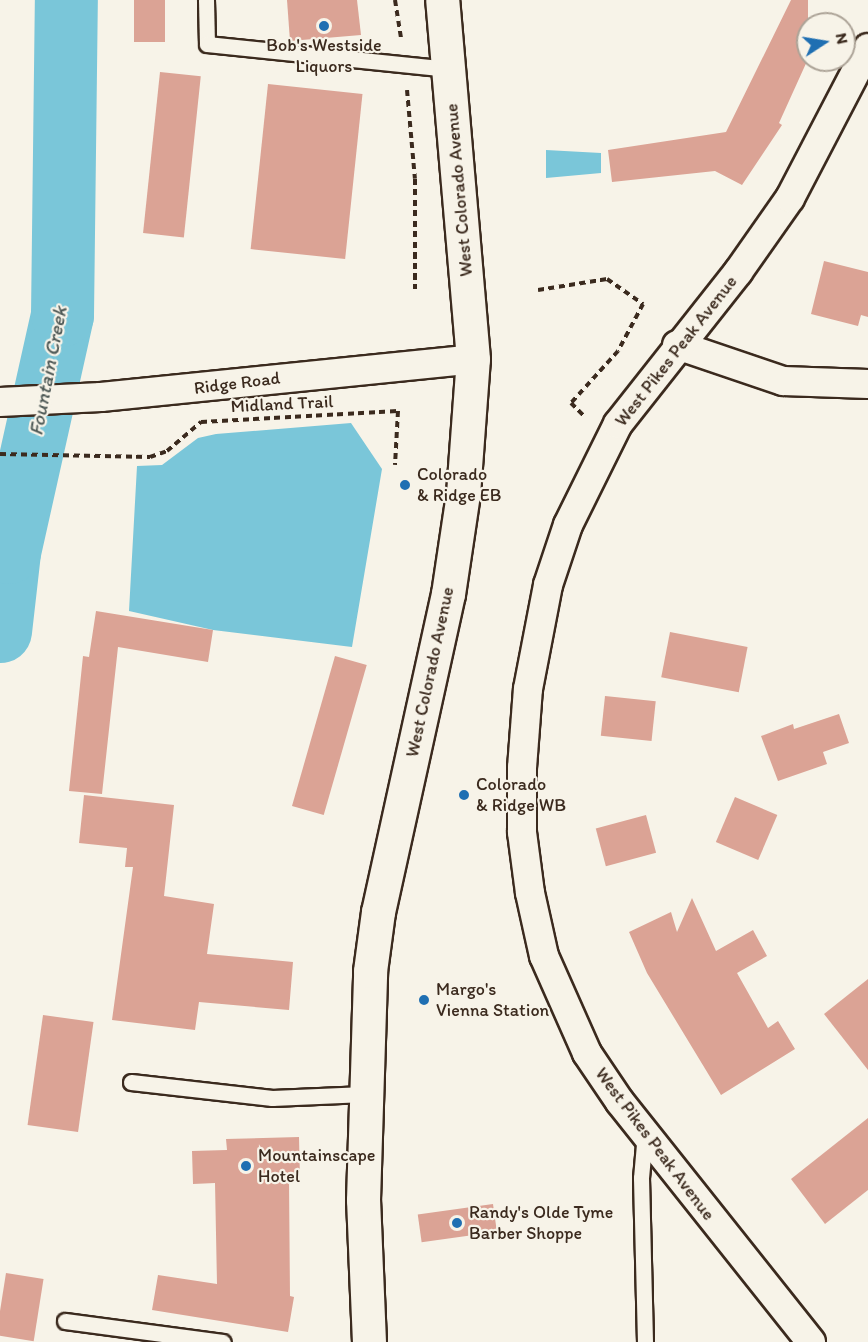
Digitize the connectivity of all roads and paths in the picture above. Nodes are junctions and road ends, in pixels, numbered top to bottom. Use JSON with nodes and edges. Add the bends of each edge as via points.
{"nodes":[{"id":1,"x":206,"y":0,"type":"edge"},
{"id":2,"x":395,"y":0,"type":"edge"},
{"id":3,"x":442,"y":0,"type":"edge"},
{"id":4,"x":868,"y":48,"type":"edge"},
{"id":5,"x":404,"y":63,"type":"junction"},
{"id":6,"x":449,"y":69,"type":"junction"},
{"id":7,"x":415,"y":290,"type":"dead end"},
{"id":8,"x":538,"y":290,"type":"dead end"},
{"id":9,"x":678,"y":345,"type":"junction"},
{"id":10,"x":473,"y":359,"type":"junction"},
{"id":11,"x":868,"y":384,"type":"edge"},
{"id":12,"x":0,"y":402,"type":"edge"},
{"id":13,"x":618,"y":424,"type":"junction"},
{"id":14,"x":0,"y":454,"type":"edge"},
{"id":15,"x":395,"y":465,"type":"dead end"},
{"id":16,"x":131,"y":1082,"type":"dead end"},
{"id":17,"x":365,"y":1094,"type":"junction"},
{"id":18,"x":645,"y":1133,"type":"junction"},
{"id":19,"x":65,"y":1321,"type":"dead end"},
{"id":20,"x":223,"y":1342,"type":"edge"},
{"id":21,"x":369,"y":1342,"type":"edge"},
{"id":22,"x":645,"y":1342,"type":"edge"},
{"id":23,"x":811,"y":1342,"type":"edge"}],
"edges":[{"from":1,"to":5,"type":"lane","via":[[207,44]]},
{"from":2,"to":5,"type":"path"},
{"from":3,"to":6,"type":"main road","name":"West Colorado Avenue"},
{"from":4,"to":9,"type":"street","name":"West Pikes Peak Avenue","via":[[790,198],[738,272]]},
{"from":5,"to":6,"type":"lane"},
{"from":5,"to":7,"type":"path","via":[[415,178]]},
{"from":6,"to":10,"type":"main road","name":"West Colorado Avenue"},
{"from":8,"to":13,"type":"path","via":[[607,279],[643,304],[618,351],[571,403],[584,417],[596,411]]},
{"from":9,"to":11,"type":"street","via":[[783,381]]},
{"from":9,"to":13,"type":"street","name":"West Pikes Peak Avenue"},
{"from":10,"to":12,"type":"street","name":"Ridge Road","via":[[101,397]]},
{"from":10,"to":17,"type":"main road","name":"West Colorado Avenue","via":[[463,494],[448,594],[378,912],[370,971]]},
{"from":13,"to":18,"type":"street","name":"West Pikes Peak Avenue","via":[[568,525],[548,585],[528,689],[522,832],[544,956],[563,1005],[587,1053]]},
{"from":14,"to":15,"type":"path","name":"Midland Trail","via":[[150,457],[167,451],[201,422],[398,411]]},
{"from":16,"to":17,"type":"lane","via":[[272,1098]]},
{"from":17,"to":21,"type":"main road","name":"West Colorado Avenue","via":[[363,1200]]},
{"from":18,"to":22,"type":"lane","via":[[641,1178]]},
{"from":18,"to":23,"type":"street","name":"West Pikes Peak Avenue"},
{"from":19,"to":20,"type":"lane"}]}
